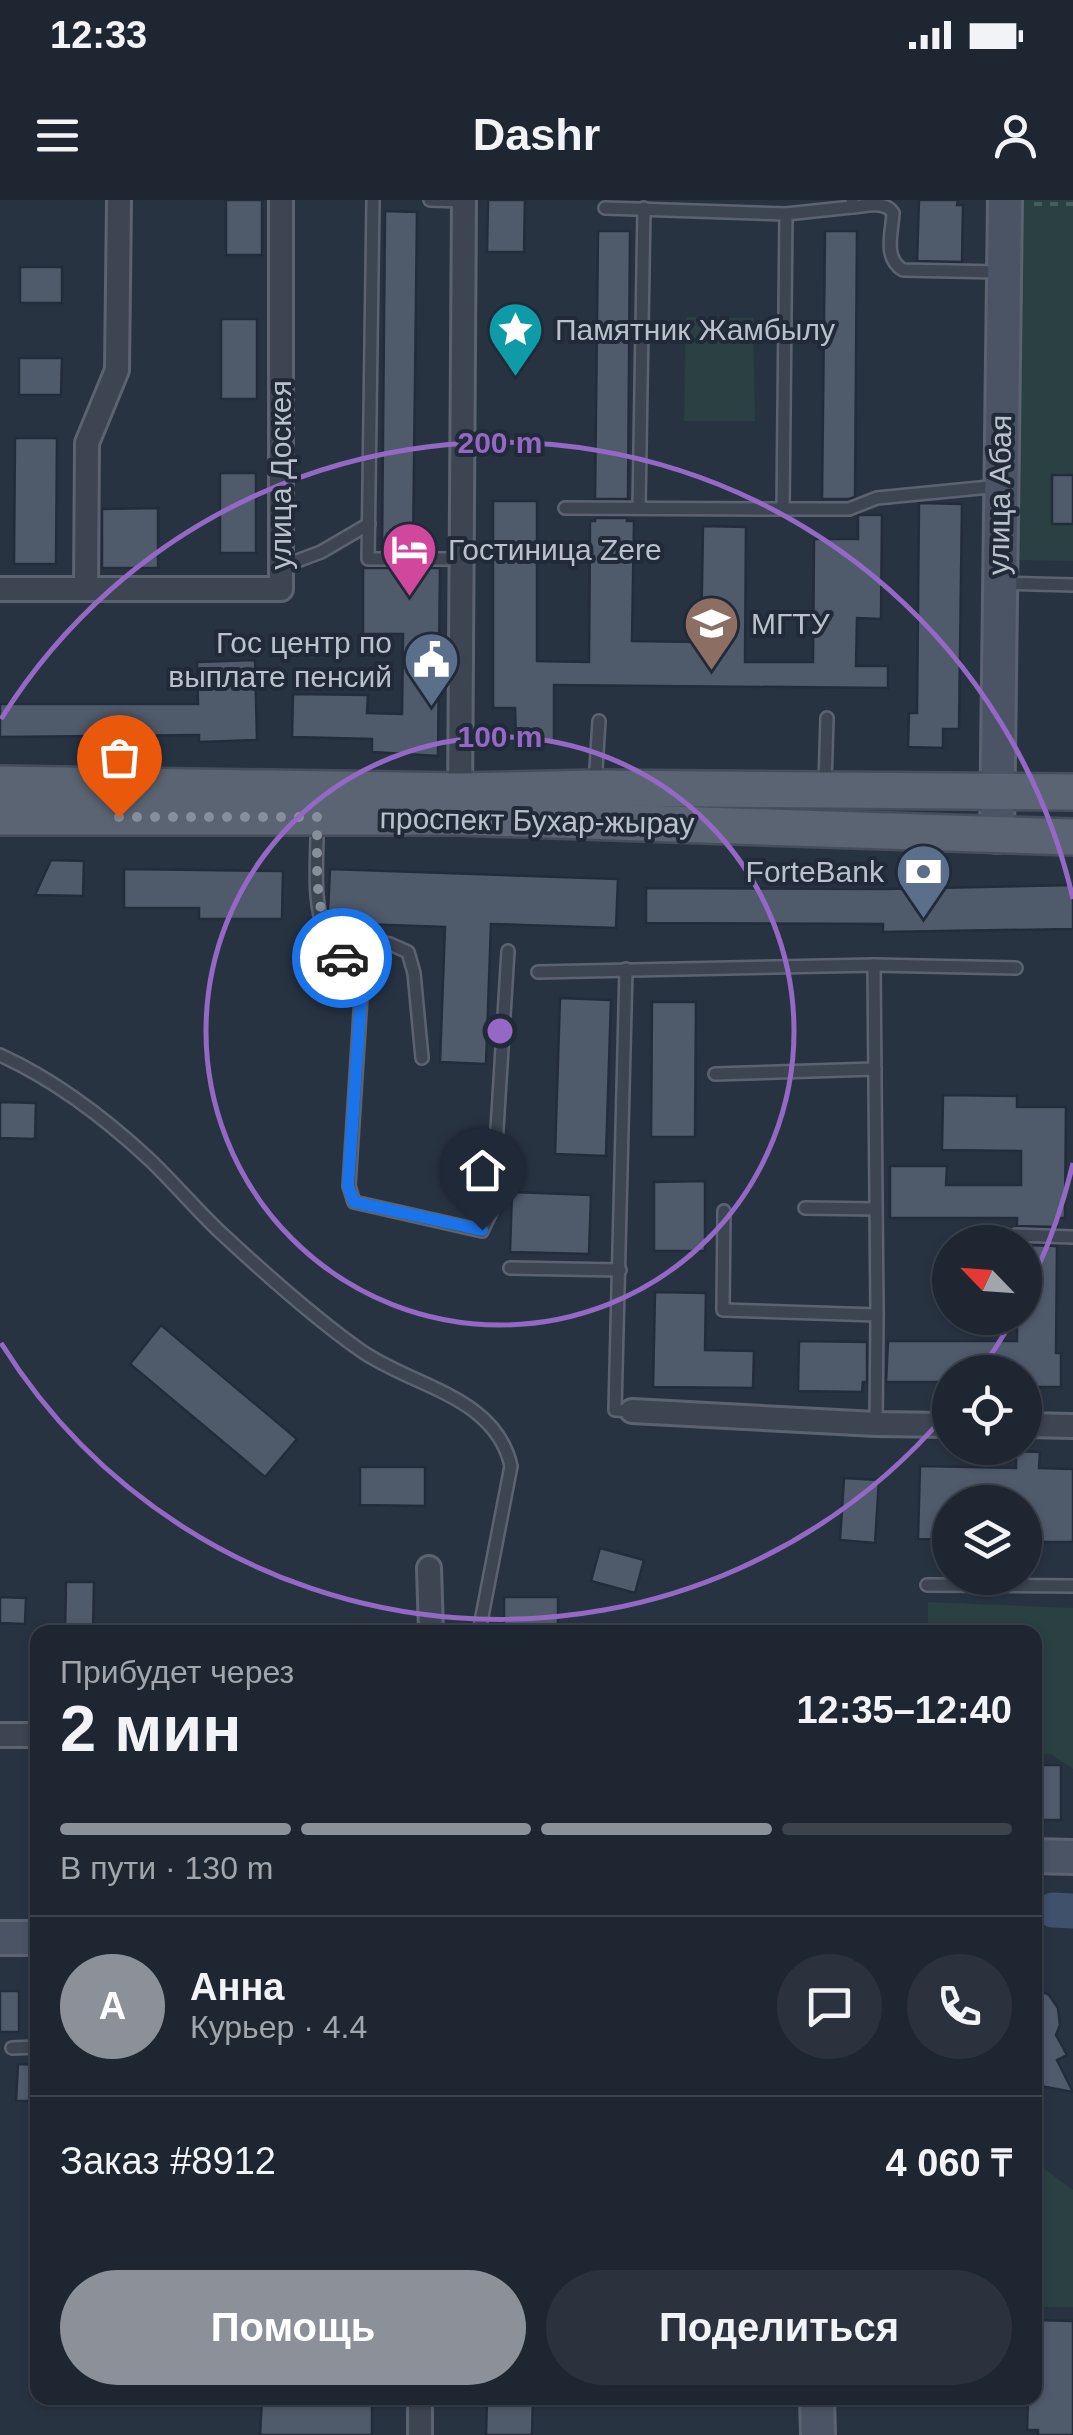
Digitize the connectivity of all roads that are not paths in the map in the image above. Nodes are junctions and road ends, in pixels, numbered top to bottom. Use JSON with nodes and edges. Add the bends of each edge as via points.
{"nodes":[{"id":1,"x":118,"y":200,"type":"edge"},
{"id":2,"x":281,"y":200,"type":"edge"},
{"id":3,"x":374,"y":200,"type":"edge"},
{"id":4,"x":430,"y":200,"type":"edge"},
{"id":5,"x":464,"y":201,"type":"edge"},
{"id":6,"x":1019,"y":202,"type":"edge"},
{"id":7,"x":852,"y":203,"type":"edge"},
{"id":8,"x":605,"y":208,"type":"dead end"},
{"id":9,"x":644,"y":208,"type":"junction"},
{"id":10,"x":786,"y":214,"type":"junction"},
{"id":11,"x":1004,"y":272,"type":"junction"},
{"id":12,"x":1000,"y":486,"type":"junction"},
{"id":13,"x":565,"y":508,"type":"dead end"},
{"id":14,"x":639,"y":508,"type":"junction"},
{"id":15,"x":783,"y":509,"type":"junction"},
{"id":16,"x":368,"y":524,"type":"junction"},
{"id":17,"x":462,"y":558,"type":"junction"},
{"id":18,"x":281,"y":567,"type":"junction"},
{"id":19,"x":998,"y":582,"type":"junction"},
{"id":20,"x":1073,"y":585,"type":"edge"},
{"id":21,"x":86,"y":588,"type":"junction"},
{"id":22,"x":0,"y":589,"type":"edge"},
{"id":23,"x":827,"y":718,"type":"dead end"},
{"id":24,"x":599,"y":721,"type":"dead end"},
{"id":25,"x":0,"y":784,"type":"edge"},
{"id":26,"x":595,"y":788,"type":"junction"},
{"id":27,"x":825,"y":790,"type":"junction"},
{"id":28,"x":998,"y":791,"type":"junction"},
{"id":29,"x":1073,"y":792,"type":"edge"},
{"id":30,"x":460,"y":804,"type":"junction"},
{"id":31,"x":0,"y":816,"type":"edge"},
{"id":32,"x":317,"y":817,"type":"junction"},
{"id":33,"x":997,"y":836,"type":"junction"},
{"id":34,"x":1073,"y":837,"type":"edge"},
{"id":35,"x":326,"y":933,"type":"junction"},
{"id":36,"x":508,"y":951,"type":"dead end"},
{"id":37,"x":874,"y":965,"type":"junction"},
{"id":38,"x":1016,"y":968,"type":"dead end"},
{"id":39,"x":626,"y":969,"type":"junction"},
{"id":40,"x":538,"y":972,"type":"dead end"},
{"id":41,"x":0,"y":1055,"type":"edge"},
{"id":42,"x":422,"y":1058,"type":"dead end"},
{"id":43,"x":875,"y":1069,"type":"junction"},
{"id":44,"x":716,"y":1074,"type":"dead end"},
{"id":45,"x":805,"y":1208,"type":"dead end"},
{"id":46,"x":875,"y":1209,"type":"junction"},
{"id":47,"x":724,"y":1211,"type":"dead end"},
{"id":48,"x":1042,"y":1236,"type":"edge"},
{"id":49,"x":1073,"y":1238,"type":"edge"},
{"id":50,"x":510,"y":1268,"type":"dead end"},
{"id":51,"x":620,"y":1270,"type":"junction"},
{"id":52,"x":877,"y":1315,"type":"junction"},
{"id":53,"x":632,"y":1411,"type":"joint"},
{"id":54,"x":876,"y":1424,"type":"junction"},
{"id":55,"x":932,"y":1425,"type":"edge"},
{"id":56,"x":1042,"y":1426,"type":"edge"},
{"id":57,"x":1073,"y":1426,"type":"edge"},
{"id":58,"x":429,"y":1568,"type":"dead end"},
{"id":59,"x":927,"y":1585,"type":"dead end"},
{"id":60,"x":1073,"y":1586,"type":"edge"},
{"id":61,"x":431,"y":1625,"type":"edge"},
{"id":62,"x":481,"y":1625,"type":"edge"},
{"id":63,"x":0,"y":1735,"type":"edge"},
{"id":64,"x":30,"y":1735,"type":"edge"},
{"id":65,"x":1042,"y":1856,"type":"edge"},
{"id":66,"x":1073,"y":1857,"type":"edge"},
{"id":67,"x":0,"y":1938,"type":"edge"},
{"id":68,"x":30,"y":1938,"type":"edge"},
{"id":69,"x":30,"y":2047,"type":"edge"},
{"id":70,"x":12,"y":2048,"type":"dead end"},
{"id":71,"x":420,"y":2405,"type":"edge"},
{"id":72,"x":817,"y":2405,"type":"edge"},
{"id":73,"x":420,"y":2435,"type":"edge"},
{"id":74,"x":818,"y":2435,"type":"edge"}],
"edges":[{"from":1,"to":21,"type":"street","via":[[117,370],[87,444]]},
{"from":2,"to":18,"type":"street","name":"улица Доскея"},
{"from":3,"to":16,"type":"lane"},
{"from":4,"to":5,"type":"lane"},
{"from":5,"to":17,"type":"street"},
{"from":6,"to":11,"type":"main road","name":"улица Абая"},
{"from":7,"to":10,"type":"lane"},
{"from":7,"to":11,"type":"lane","via":[[883,204],[894,213],[890,255],[903,270]]},
{"from":8,"to":9,"type":"lane"},
{"from":9,"to":10,"type":"lane"},
{"from":9,"to":14,"type":"lane"},
{"from":10,"to":15,"type":"lane"},
{"from":11,"to":12,"type":"main road","name":"улица Абая"},
{"from":12,"to":15,"type":"lane","via":[[877,498],[849,509]]},
{"from":12,"to":19,"type":"main road","name":"улица Абая"},
{"from":13,"to":14,"type":"lane"},
{"from":14,"to":15,"type":"lane"},
{"from":16,"to":17,"type":"lane","via":[[368,558]]},
{"from":16,"to":18,"type":"lane"},
{"from":17,"to":30,"type":"street"},
{"from":18,"to":21,"type":"street","name":"улица Доскея","via":[[281,589]]},
{"from":19,"to":20,"type":"lane"},
{"from":19,"to":28,"type":"main road","name":"улица Абая"},
{"from":21,"to":22,"type":"street","name":"улица Доскея"},
{"from":23,"to":27,"type":"lane"},
{"from":24,"to":26,"type":"lane"},
{"from":25,"to":30,"type":"main road","name":"проспект Бухар-жырау"},
{"from":26,"to":27,"type":"main road","name":"проспект Бухар-жырау"},
{"from":26,"to":30,"type":"main road","name":"проспект Бухар-жырау"},
{"from":27,"to":28,"type":"main road","name":"проспект Бухар-жырау"},
{"from":28,"to":29,"type":"main road","name":"проспект Бухар-жырау"},
{"from":28,"to":33,"type":"main road","name":"улица Абая"},
{"from":30,"to":32,"type":"main road","name":"проспект Бухар-жырау"},
{"from":30,"to":33,"type":"main road","name":"проспект Бухар-жырау"},
{"from":31,"to":32,"type":"main road","name":"проспект Бухар-жырау"},
{"from":32,"to":35,"type":"lane","via":[[319,913]]},
{"from":33,"to":34,"type":"main road","name":"проспект Бухар-жырау"},
{"from":35,"to":36,"type":"lane","via":[[357,978],[361,997],[348,1186],[354,1202],[482,1230],[492,1210]]},
{"from":35,"to":42,"type":"lane","via":[[408,952]]},
{"from":37,"to":38,"type":"lane"},
{"from":37,"to":39,"type":"lane"},
{"from":37,"to":43,"type":"lane"},
{"from":39,"to":40,"type":"lane"},
{"from":39,"to":51,"type":"lane"},
{"from":41,"to":62,"type":"lane","via":[[78,1100],[361,1351],[492,1424],[511,1466]]},
{"from":43,"to":44,"type":"lane"},
{"from":43,"to":46,"type":"lane"},
{"from":45,"to":46,"type":"lane"},
{"from":46,"to":52,"type":"lane"},
{"from":47,"to":52,"type":"lane","via":[[723,1310]]},
{"from":48,"to":49,"type":"lane"},
{"from":50,"to":51,"type":"lane"},
{"from":51,"to":53,"type":"lane","via":[[615,1410]]},
{"from":52,"to":54,"type":"lane"},
{"from":53,"to":54,"type":"street"},
{"from":54,"to":55,"type":"street"},
{"from":56,"to":57,"type":"street"},
{"from":58,"to":61,"type":"street"},
{"from":59,"to":60,"type":"lane"},
{"from":63,"to":64,"type":"street"},
{"from":65,"to":66,"type":"main road"},
{"from":67,"to":68,"type":"main road"},
{"from":69,"to":70,"type":"lane"},
{"from":71,"to":73,"type":"street"},
{"from":72,"to":74,"type":"main road"}]}
